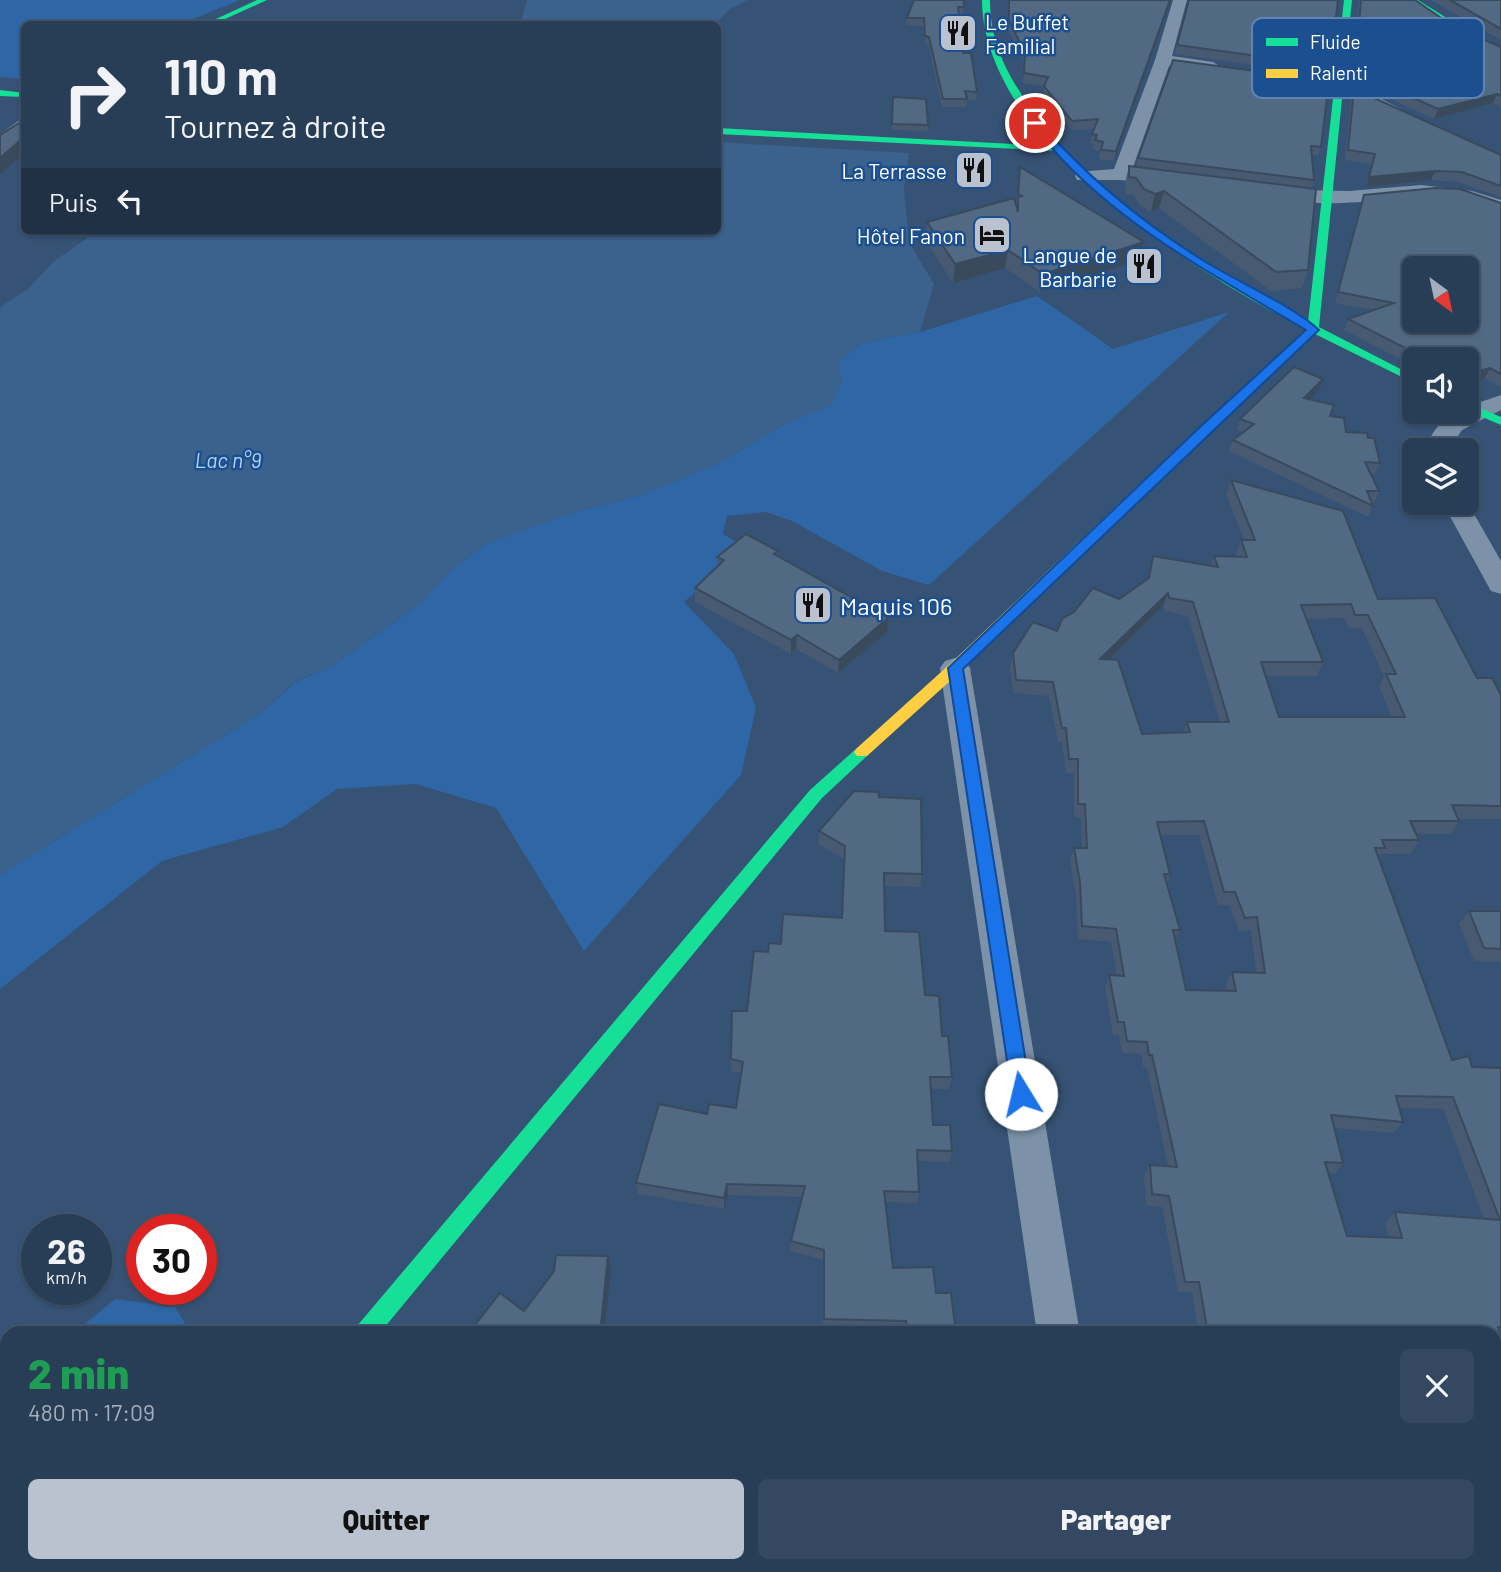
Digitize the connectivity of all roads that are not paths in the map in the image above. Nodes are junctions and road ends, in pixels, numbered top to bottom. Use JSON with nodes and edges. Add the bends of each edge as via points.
{"nodes":[{"id":1,"x":263,"y":0,"type":"edge"},
{"id":2,"x":986,"y":0,"type":"edge"},
{"id":3,"x":1180,"y":0,"type":"edge"},
{"id":4,"x":1348,"y":0,"type":"edge"},
{"id":5,"x":1413,"y":0,"type":"edge"},
{"id":6,"x":1346,"y":18,"type":"edge"},
{"id":7,"x":1441,"y":18,"type":"edge"},
{"id":8,"x":216,"y":21,"type":"edge"},
{"id":9,"x":1484,"y":42,"type":"edge"},
{"id":10,"x":1501,"y":51,"type":"edge"},
{"id":11,"x":1163,"y":60,"type":"junction"},
{"id":12,"x":1230,"y":69,"type":"edge"},
{"id":13,"x":0,"y":93,"type":"edge"},
{"id":14,"x":21,"y":95,"type":"edge"},
{"id":15,"x":1337,"y":98,"type":"edge"},
{"id":16,"x":1367,"y":98,"type":"edge"},
{"id":17,"x":1413,"y":119,"type":"edge"},
{"id":18,"x":21,"y":125,"type":"edge"},
{"id":19,"x":721,"y":131,"type":"edge"},
{"id":20,"x":0,"y":143,"type":"edge"},
{"id":21,"x":1055,"y":149,"type":"junction"},
{"id":22,"x":1121,"y":174,"type":"junction"},
{"id":23,"x":1084,"y":176,"type":"junction"},
{"id":24,"x":1186,"y":182,"type":"edge"},
{"id":25,"x":1277,"y":194,"type":"edge"},
{"id":26,"x":1328,"y":200,"type":"junction"},
{"id":27,"x":1501,"y":206,"type":"edge"},
{"id":28,"x":1313,"y":330,"type":"junction"},
{"id":29,"x":1402,"y":374,"type":"edge"},
{"id":30,"x":1501,"y":402,"type":"edge"},
{"id":31,"x":1479,"y":407,"type":"edge"},
{"id":32,"x":1479,"y":411,"type":"edge"},
{"id":33,"x":1501,"y":421,"type":"edge"},
{"id":34,"x":1455,"y":424,"type":"edge"},
{"id":35,"x":1443,"y":438,"type":"edge"},
{"id":36,"x":1462,"y":515,"type":"edge"},
{"id":37,"x":1501,"y":585,"type":"edge"},
{"id":38,"x":955,"y":668,"type":"junction"},
{"id":39,"x":372,"y":1326,"type":"edge"},
{"id":40,"x":1058,"y":1326,"type":"edge"}],
"edges":[{"from":1,"to":8,"type":"street"},
{"from":2,"to":21,"type":"street","via":[[984,25],[992,48],[1036,126]]},
{"from":3,"to":11,"type":"street"},
{"from":4,"to":6,"type":"street"},
{"from":5,"to":7,"type":"street"},
{"from":9,"to":10,"type":"street"},
{"from":11,"to":12,"type":"street"},
{"from":11,"to":22,"type":"street"},
{"from":13,"to":14,"type":"street"},
{"from":15,"to":26,"type":"street"},
{"from":16,"to":17,"type":"street"},
{"from":18,"to":20,"type":"street"},
{"from":19,"to":21,"type":"street"},
{"from":21,"to":23,"type":"street"},
{"from":22,"to":23,"type":"street"},
{"from":22,"to":24,"type":"street"},
{"from":23,"to":28,"type":"street","via":[[1203,264]]},
{"from":25,"to":26,"type":"street"},
{"from":26,"to":27,"type":"street","via":[[1431,189],[1458,191]]},
{"from":26,"to":28,"type":"street"},
{"from":28,"to":29,"type":"street"},
{"from":28,"to":38,"type":"street"},
{"from":30,"to":31,"type":"street"},
{"from":32,"to":33,"type":"street"},
{"from":34,"to":35,"type":"street"},
{"from":36,"to":37,"type":"street"},
{"from":38,"to":39,"type":"street","via":[[816,794]]},
{"from":38,"to":40,"type":"street"}]}
